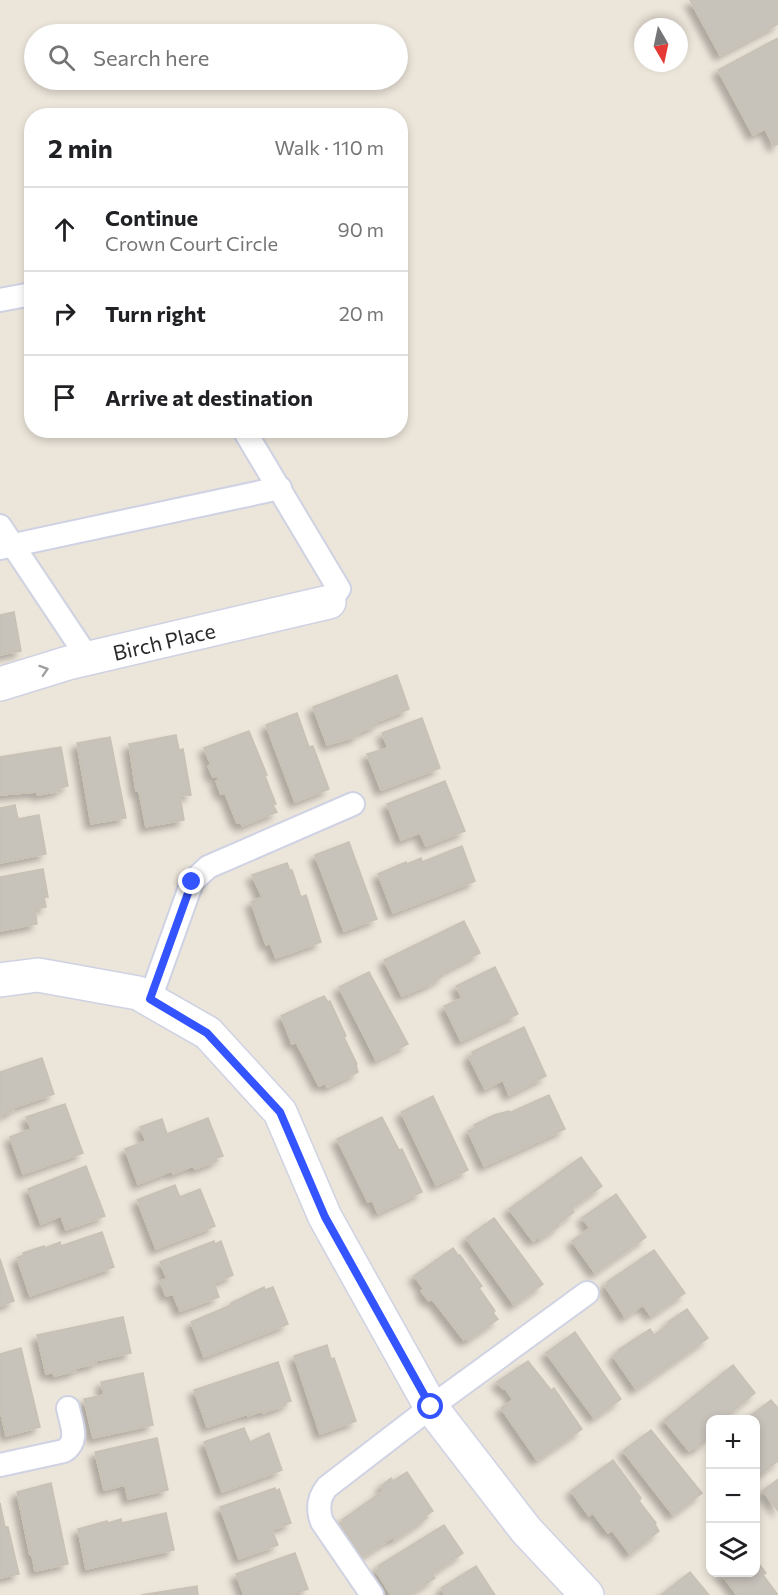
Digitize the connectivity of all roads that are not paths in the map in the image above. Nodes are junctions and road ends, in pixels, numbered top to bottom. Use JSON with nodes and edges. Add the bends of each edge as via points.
{"nodes":[{"id":1,"x":24,"y":296,"type":"edge"},
{"id":2,"x":0,"y":300,"type":"edge"},
{"id":3,"x":249,"y":438,"type":"edge"},
{"id":4,"x":280,"y":488,"type":"junction"},
{"id":5,"x":4,"y":540,"type":"edge"},
{"id":6,"x":329,"y":602,"type":"joint"},
{"id":7,"x":88,"y":658,"type":"junction"},
{"id":8,"x":0,"y":684,"type":"edge"},
{"id":9,"x":353,"y":804,"type":"dead end"},
{"id":10,"x":0,"y":980,"type":"edge"},
{"id":11,"x":150,"y":999,"type":"junction"},
{"id":12,"x":587,"y":1293,"type":"dead end"},
{"id":13,"x":431,"y":1407,"type":"junction"},
{"id":14,"x":68,"y":1408,"type":"dead end"},
{"id":15,"x":0,"y":1465,"type":"edge"},
{"id":16,"x":372,"y":1595,"type":"edge"},
{"id":17,"x":587,"y":1595,"type":"edge"}],
"edges":[{"from":1,"to":2,"type":"lane"},
{"from":3,"to":4,"type":"lane"},
{"from":4,"to":5,"type":"lane"},
{"from":4,"to":6,"type":"lane","via":[[339,589]]},
{"from":5,"to":7,"type":"lane"},
{"from":6,"to":7,"type":"street","name":"Birch Place"},
{"from":8,"to":7,"type":"street","name":"Birch Place","one_way":true},
{"from":9,"to":11,"type":"lane","via":[[208,867],[192,882]]},
{"from":10,"to":11,"type":"street","via":[[38,975],[138,993]]},
{"from":11,"to":13,"type":"street","via":[[207,1033],[280,1112],[325,1217]]},
{"from":12,"to":13,"type":"lane"},
{"from":13,"to":16,"type":"lane","via":[[322,1494],[322,1522]]},
{"from":13,"to":17,"type":"street","via":[[526,1530]]},
{"from":14,"to":15,"type":"lane","via":[[74,1436],[70,1447]]}]}
